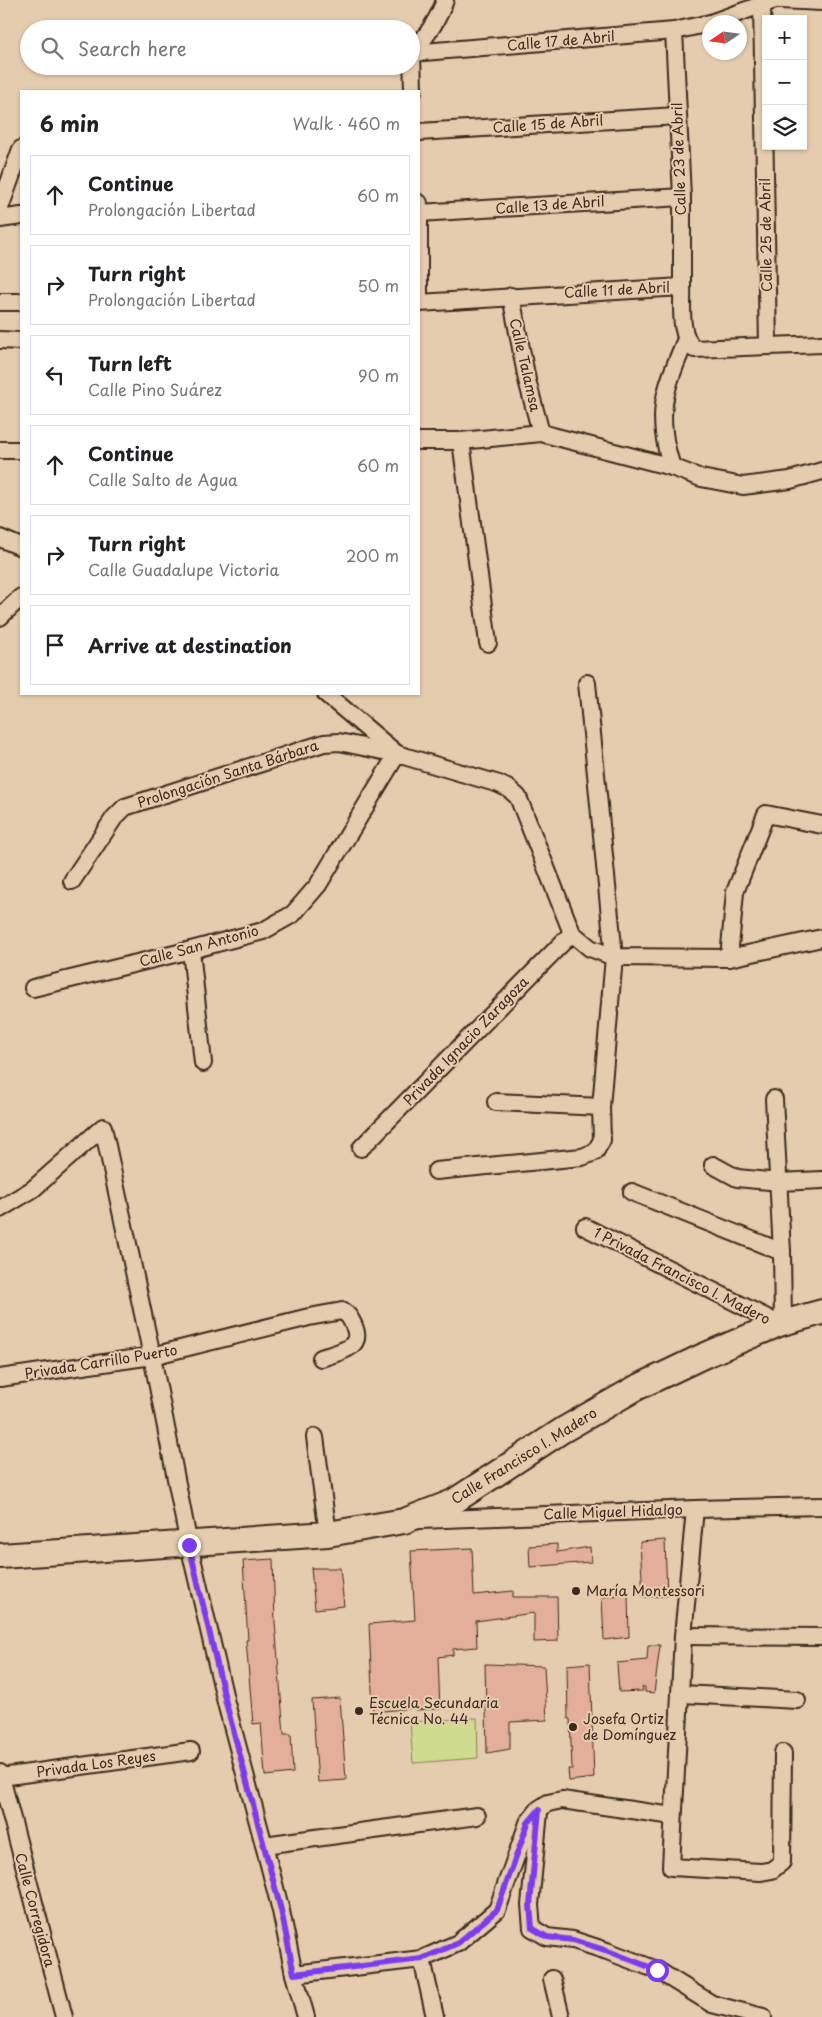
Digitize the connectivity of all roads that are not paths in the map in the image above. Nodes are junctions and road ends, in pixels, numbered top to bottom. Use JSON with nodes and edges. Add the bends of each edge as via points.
{"nodes":[{"id":1,"x":444,"y":0,"type":"edge"},
{"id":2,"x":780,"y":0,"type":"edge"},
{"id":3,"x":768,"y":2,"type":"edge"},
{"id":4,"x":822,"y":2,"type":"edge"},
{"id":5,"x":737,"y":15,"type":"edge"},
{"id":6,"x":702,"y":25,"type":"edge"},
{"id":7,"x":674,"y":31,"type":"junction"},
{"id":8,"x":420,"y":44,"type":"edge"},
{"id":9,"x":420,"y":52,"type":"edge"},
{"id":10,"x":413,"y":75,"type":"edge"},
{"id":11,"x":414,"y":90,"type":"edge"},
{"id":12,"x":677,"y":116,"type":"junction"},
{"id":13,"x":420,"y":132,"type":"edge"},
{"id":14,"x":20,"y":152,"type":"edge"},
{"id":15,"x":682,"y":197,"type":"junction"},
{"id":16,"x":0,"y":208,"type":"edge"},
{"id":17,"x":420,"y":213,"type":"edge"},
{"id":18,"x":20,"y":216,"type":"edge"},
{"id":19,"x":0,"y":219,"type":"edge"},
{"id":20,"x":682,"y":287,"type":"junction"},
{"id":21,"x":511,"y":296,"type":"junction"},
{"id":22,"x":0,"y":302,"type":"edge"},
{"id":23,"x":20,"y":302,"type":"edge"},
{"id":24,"x":420,"y":303,"type":"edge"},
{"id":25,"x":686,"y":339,"type":"junction"},
{"id":26,"x":0,"y":340,"type":"edge"},
{"id":27,"x":20,"y":341,"type":"edge"},
{"id":28,"x":822,"y":344,"type":"edge"},
{"id":29,"x":768,"y":346,"type":"junction"},
{"id":30,"x":541,"y":433,"type":"junction"},
{"id":31,"x":420,"y":441,"type":"edge"},
{"id":32,"x":461,"y":441,"type":"junction"},
{"id":33,"x":0,"y":450,"type":"edge"},
{"id":34,"x":20,"y":450,"type":"edge"},
{"id":35,"x":672,"y":467,"type":"junction"},
{"id":36,"x":822,"y":471,"type":"edge"},
{"id":37,"x":0,"y":538,"type":"edge"},
{"id":38,"x":20,"y":548,"type":"edge"},
{"id":39,"x":20,"y":598,"type":"edge"},
{"id":40,"x":0,"y":617,"type":"edge"},
{"id":41,"x":488,"y":643,"type":"dead end"},
{"id":42,"x":586,"y":683,"type":"dead end"},
{"id":43,"x":327,"y":695,"type":"edge"},
{"id":44,"x":398,"y":754,"type":"junction"},
{"id":45,"x":822,"y":824,"type":"edge"},
{"id":46,"x":72,"y":881,"type":"dead end"},
{"id":47,"x":572,"y":933,"type":"junction"},
{"id":48,"x":822,"y":938,"type":"edge"},
{"id":49,"x":191,"y":950,"type":"junction"},
{"id":50,"x":614,"y":957,"type":"junction"},
{"id":51,"x":730,"y":958,"type":"junction"},
{"id":52,"x":32,"y":988,"type":"dead end"},
{"id":53,"x":203,"y":1063,"type":"dead end"},
{"id":54,"x":774,"y":1099,"type":"dead end"},
{"id":55,"x":496,"y":1102,"type":"dead end"},
{"id":56,"x":601,"y":1107,"type":"junction"},
{"id":57,"x":361,"y":1148,"type":"dead end"},
{"id":58,"x":713,"y":1165,"type":"dead end"},
{"id":59,"x":436,"y":1171,"type":"dead end"},
{"id":60,"x":822,"y":1180,"type":"edge"},
{"id":61,"x":779,"y":1182,"type":"junction"},
{"id":62,"x":632,"y":1192,"type":"dead end"},
{"id":63,"x":0,"y":1209,"type":"edge"},
{"id":64,"x":585,"y":1227,"type":"dead end"},
{"id":65,"x":782,"y":1252,"type":"junction"},
{"id":66,"x":822,"y":1312,"type":"edge"},
{"id":67,"x":781,"y":1324,"type":"junction"},
{"id":68,"x":152,"y":1356,"type":"junction"},
{"id":69,"x":321,"y":1358,"type":"dead end"},
{"id":70,"x":0,"y":1378,"type":"edge"},
{"id":71,"x":316,"y":1438,"type":"dead end"},
{"id":72,"x":822,"y":1506,"type":"edge"},
{"id":73,"x":695,"y":1509,"type":"junction"},
{"id":74,"x":404,"y":1521,"type":"junction"},
{"id":75,"x":328,"y":1534,"type":"junction"},
{"id":76,"x":189,"y":1545,"type":"junction"},
{"id":77,"x":0,"y":1556,"type":"edge"},
{"id":78,"x":684,"y":1636,"type":"junction"},
{"id":79,"x":822,"y":1637,"type":"edge"},
{"id":80,"x":682,"y":1694,"type":"junction"},
{"id":81,"x":797,"y":1700,"type":"dead end"},
{"id":82,"x":191,"y":1752,"type":"dead end"},
{"id":83,"x":783,"y":1753,"type":"dead end"},
{"id":84,"x":0,"y":1775,"type":"edge"},
{"id":85,"x":539,"y":1810,"type":"junction"},
{"id":86,"x":477,"y":1816,"type":"dead end"},
{"id":87,"x":673,"y":1816,"type":"junction"},
{"id":88,"x":264,"y":1845,"type":"junction"},
{"id":89,"x":422,"y":1959,"type":"junction"},
{"id":90,"x":294,"y":1974,"type":"junction"},
{"id":91,"x":552,"y":1979,"type":"dead end"},
{"id":92,"x":64,"y":2017,"type":"edge"},
{"id":93,"x":306,"y":2017,"type":"edge"},
{"id":94,"x":435,"y":2017,"type":"edge"},
{"id":95,"x":561,"y":2017,"type":"edge"},
{"id":96,"x":763,"y":2017,"type":"edge"}],
"edges":[{"from":1,"to":8,"type":"street","via":[[440,14]]},
{"from":2,"to":4,"type":"street"},
{"from":3,"to":5,"type":"street"},
{"from":3,"to":29,"type":"street","name":"Calle 25 de Abril"},
{"from":6,"to":7,"type":"street","name":"Calle 17 de Abril"},
{"from":7,"to":9,"type":"street","name":"Calle 17 de Abril"},
{"from":7,"to":12,"type":"street","name":"Calle 23 de Abril"},
{"from":10,"to":11,"type":"street"},
{"from":12,"to":13,"type":"street","name":"Calle 15 de Abril"},
{"from":12,"to":15,"type":"street","name":"Calle 23 de Abril"},
{"from":14,"to":16,"type":"street"},
{"from":15,"to":17,"type":"street","name":"Calle 13 de Abril"},
{"from":15,"to":20,"type":"street","name":"Calle 23 de Abril"},
{"from":18,"to":19,"type":"street"},
{"from":20,"to":21,"type":"street","name":"Calle 11 de Abril"},
{"from":20,"to":25,"type":"street","name":"Calle 11 de Abril"},
{"from":21,"to":24,"type":"street","name":"Calle 11 de Abril"},
{"from":21,"to":30,"type":"street","name":"Calle Talamsa"},
{"from":22,"to":23,"type":"street"},
{"from":25,"to":29,"type":"street","via":[[694,349]]},
{"from":25,"to":35,"type":"street","via":[[663,400],[664,443]]},
{"from":26,"to":27,"type":"street"},
{"from":28,"to":29,"type":"street"},
{"from":30,"to":32,"type":"street"},
{"from":30,"to":35,"type":"street"},
{"from":31,"to":32,"type":"street"},
{"from":32,"to":41,"type":"street"},
{"from":33,"to":34,"type":"street"},
{"from":35,"to":36,"type":"street","via":[[701,478],[743,486],[790,480]]},
{"from":37,"to":38,"type":"street"},
{"from":39,"to":40,"type":"street"},
{"from":42,"to":50,"type":"street"},
{"from":43,"to":44,"type":"street"},
{"from":44,"to":46,"type":"street","name":"Prolongación Santa Bárbara","via":[[338,742],[324,743],[125,807],[114,818]]},
{"from":44,"to":47,"type":"street","name":"Prolongación Santa Bárbara","via":[[499,784],[518,797]]},
{"from":44,"to":49,"type":"street","name":"Calle San Antonio","via":[[318,885],[293,914],[263,931]]},
{"from":45,"to":51,"type":"street","via":[[766,814],[735,892]]},
{"from":47,"to":50,"type":"street","name":"Prolongación Santa Bárbara","via":[[590,948]]},
{"from":47,"to":57,"type":"street","name":"Privada Ignacio Zaragoza"},
{"from":48,"to":51,"type":"street","name":"Prolongación Santa Bárbara"},
{"from":49,"to":52,"type":"street","name":"Calle San Antonio"},
{"from":49,"to":53,"type":"street"},
{"from":50,"to":51,"type":"street","name":"Prolongación Santa Bárbara"},
{"from":50,"to":56,"type":"street"},
{"from":54,"to":61,"type":"street"},
{"from":55,"to":56,"type":"street"},
{"from":56,"to":59,"type":"street","via":[[602,1140],[595,1152],[582,1157]]},
{"from":58,"to":61,"type":"street","via":[[737,1178]]},
{"from":60,"to":61,"type":"street"},
{"from":61,"to":65,"type":"street"},
{"from":62,"to":65,"type":"street"},
{"from":63,"to":68,"type":"street","via":[[33,1189],[104,1127]]},
{"from":64,"to":67,"type":"street","name":"1 Privada Francisco I. Madero"},
{"from":65,"to":67,"type":"street"},
{"from":66,"to":67,"type":"street","name":"Calle Francisco I. Madero"},
{"from":67,"to":74,"type":"street","name":"Calle Francisco I. Madero","via":[[636,1388],[563,1430],[453,1502]]},
{"from":68,"to":69,"type":"street","name":"Privada Carrillo Puerto","via":[[342,1310],[349,1315],[357,1333],[356,1342]]},
{"from":68,"to":70,"type":"street","name":"Privada Carrillo Puerto"},
{"from":68,"to":76,"type":"street"},
{"from":71,"to":75,"type":"street"},
{"from":72,"to":73,"type":"street","name":"Calle Miguel Hidalgo"},
{"from":73,"to":74,"type":"street","name":"Calle Miguel Hidalgo"},
{"from":73,"to":78,"type":"street"},
{"from":74,"to":75,"type":"street","name":"Calle Francisco I. Madero"},
{"from":75,"to":76,"type":"street","name":"Calle Francisco I. Madero"},
{"from":76,"to":77,"type":"street","name":"Calle Francisco I. Madero"},
{"from":76,"to":88,"type":"street"},
{"from":78,"to":79,"type":"street"},
{"from":78,"to":80,"type":"street"},
{"from":80,"to":81,"type":"street"},
{"from":80,"to":87,"type":"street"},
{"from":82,"to":84,"type":"street","name":"Privada Los Reyes"},
{"from":83,"to":87,"type":"street","via":[[782,1862],[772,1870],[671,1867]]},
{"from":84,"to":92,"type":"street","name":"Calle Corregidora"},
{"from":85,"to":87,"type":"street","via":[[548,1803],[562,1800]]},
{"from":85,"to":89,"type":"street","via":[[528,1823],[497,1910],[458,1943]]},
{"from":85,"to":96,"type":"street","via":[[530,1905],[532,1928],[547,1937],[573,1940],[657,1970],[712,2004]]},
{"from":86,"to":88,"type":"street"},
{"from":88,"to":90,"type":"street"},
{"from":89,"to":90,"type":"street"},
{"from":89,"to":94,"type":"street"},
{"from":90,"to":93,"type":"street"},
{"from":91,"to":95,"type":"street"}]}
